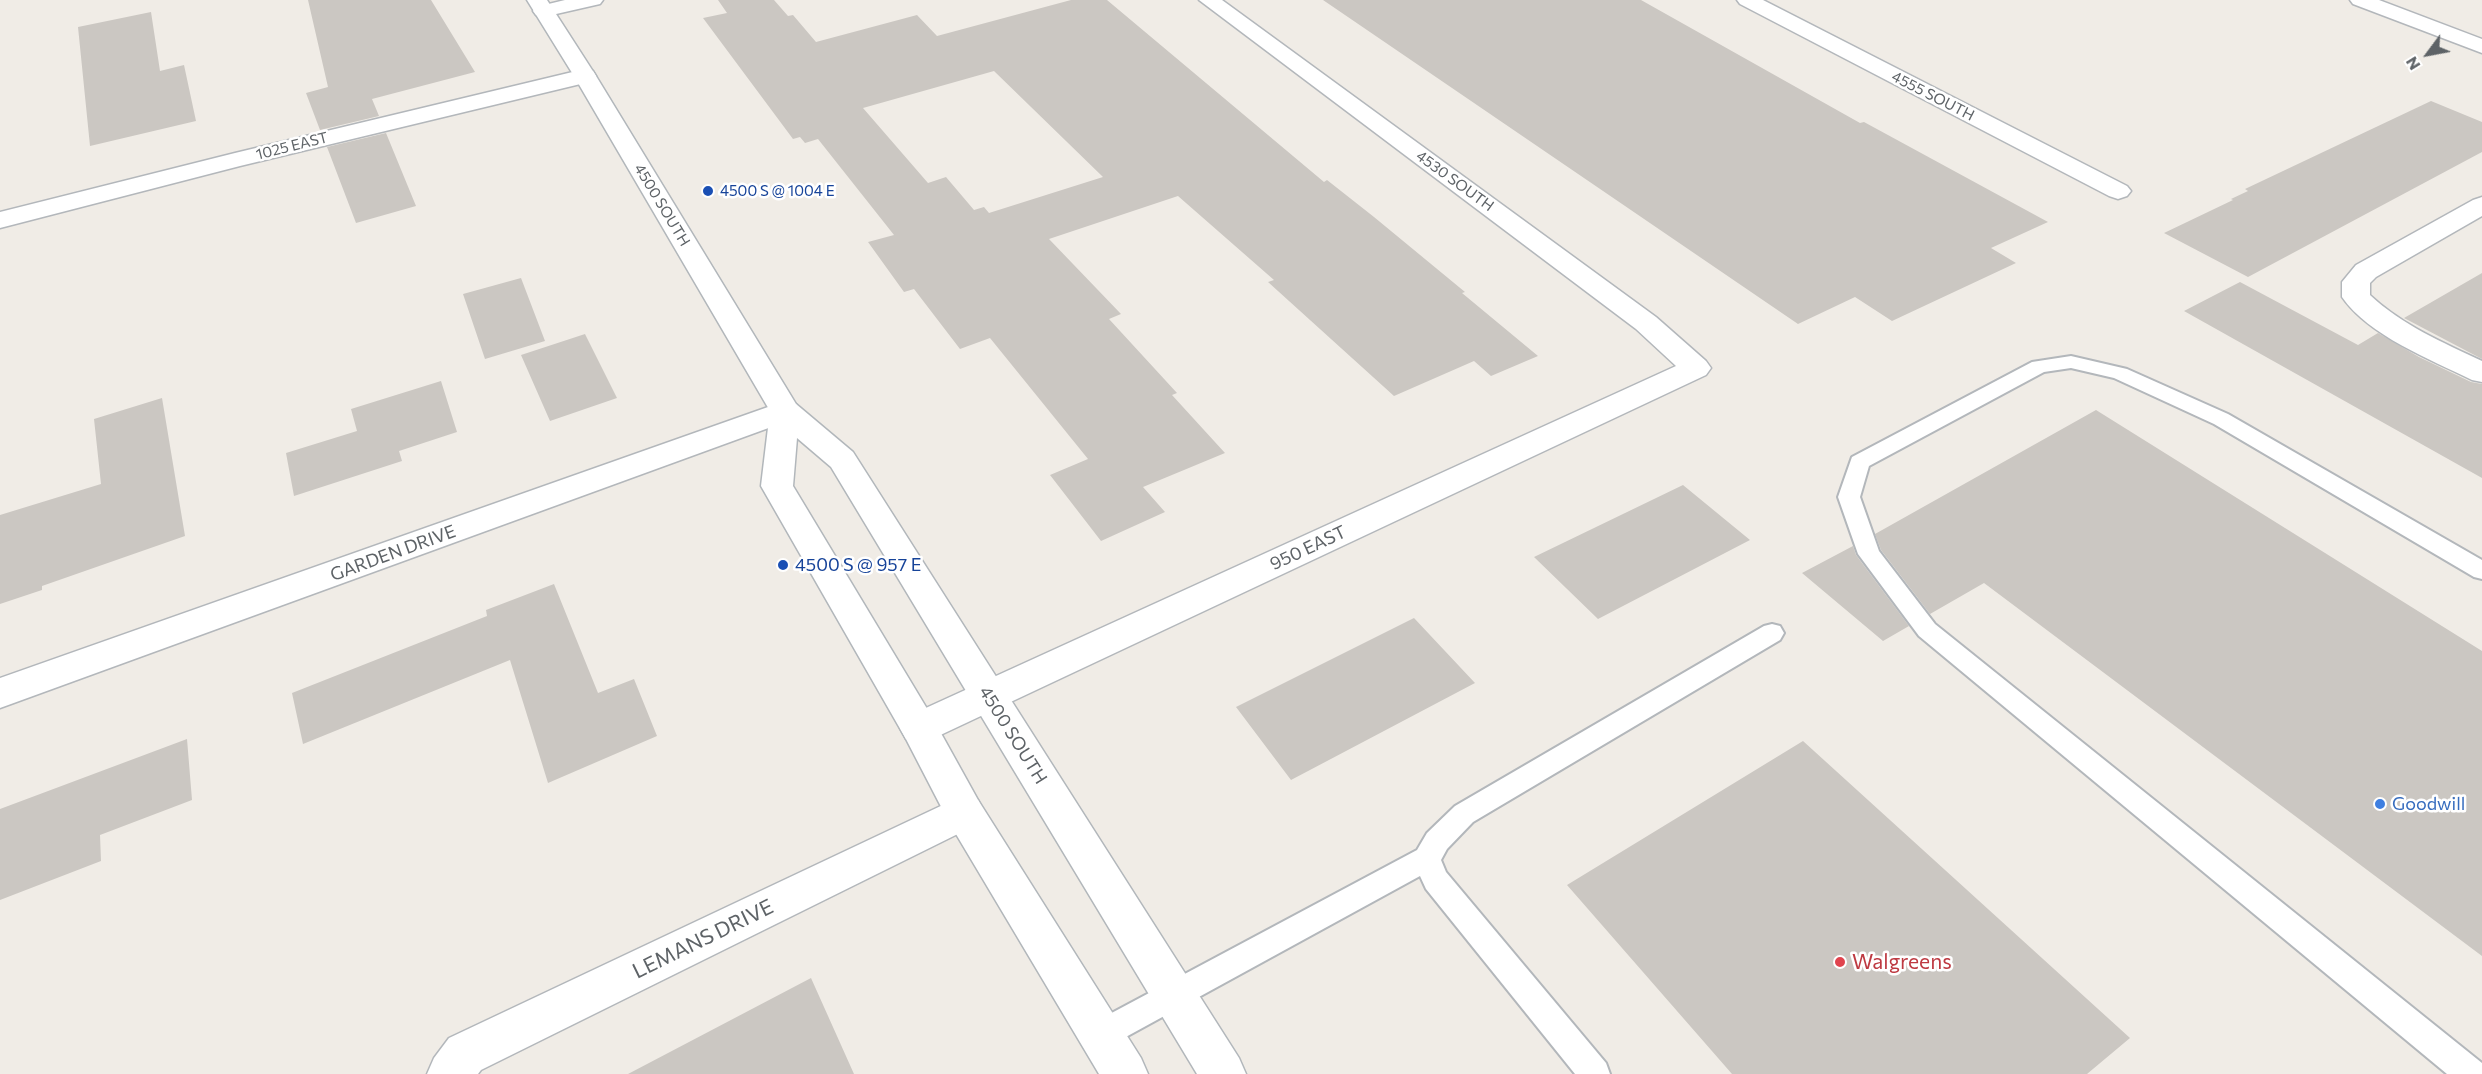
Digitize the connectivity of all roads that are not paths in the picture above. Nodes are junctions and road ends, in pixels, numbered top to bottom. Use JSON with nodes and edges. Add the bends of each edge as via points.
{"nodes":[{"id":1,"x":593,"y":0,"type":"edge"},
{"id":2,"x":1209,"y":0,"type":"edge"},
{"id":3,"x":1748,"y":0,"type":"edge"},
{"id":4,"x":2360,"y":0,"type":"edge"},
{"id":5,"x":540,"y":6,"type":"edge"},
{"id":6,"x":2482,"y":46,"type":"edge"},
{"id":7,"x":585,"y":76,"type":"junction"},
{"id":8,"x":2118,"y":191,"type":"dead end"},
{"id":9,"x":2482,"y":205,"type":"edge"},
{"id":10,"x":0,"y":220,"type":"edge"},
{"id":11,"x":1696,"y":368,"type":"joint"},
{"id":12,"x":2482,"y":373,"type":"edge"},
{"id":13,"x":785,"y":411,"type":"junction"},
{"id":14,"x":2482,"y":571,"type":"edge"},
{"id":15,"x":1772,"y":633,"type":"dead end"},
{"id":16,"x":0,"y":693,"type":"edge"},
{"id":17,"x":989,"y":696,"type":"junction"},
{"id":18,"x":919,"y":728,"type":"junction"},
{"id":19,"x":964,"y":812,"type":"junction"},
{"id":20,"x":1427,"y":859,"type":"junction"},
{"id":21,"x":1174,"y":996,"type":"junction"},
{"id":22,"x":1102,"y":1034,"type":"junction"},
{"id":23,"x":450,"y":1074,"type":"edge"},
{"id":24,"x":1124,"y":1074,"type":"edge"},
{"id":25,"x":1223,"y":1074,"type":"edge"},
{"id":26,"x":1595,"y":1074,"type":"edge"},
{"id":27,"x":2471,"y":1074,"type":"edge"}],
"edges":[{"from":1,"to":5,"type":"street"},
{"from":2,"to":11,"type":"street","name":"4530 SOUTH","via":[[1646,323]]},
{"from":3,"to":8,"type":"street","name":"4555 SOUTH"},
{"from":4,"to":6,"type":"street"},
{"from":5,"to":7,"type":"street","name":"4500 SOUTH"},
{"from":7,"to":10,"type":"street","name":"1025 EAST"},
{"from":7,"to":13,"type":"street","name":"4500 SOUTH"},
{"from":9,"to":12,"type":"street","via":[[2366,271],[2356,282],[2356,297],[2373,314],[2399,332]]},
{"from":11,"to":17,"type":"street","name":"950 EAST"},
{"from":13,"to":16,"type":"street","name":"GARDEN DRIVE"},
{"from":13,"to":17,"type":"street","name":"4500 SOUTH","via":[[842,460]]},
{"from":13,"to":18,"type":"street","via":[[777,486]]},
{"from":14,"to":27,"type":"lane","via":[[2221,419],[2120,373],[2071,362],[2039,366],[1860,462],[1849,497],[1869,554],[1927,630]]},
{"from":15,"to":20,"type":"lane","via":[[1464,814],[1437,841]]},
{"from":17,"to":18,"type":"street","name":"950 EAST"},
{"from":17,"to":21,"type":"street","name":"4500 SOUTH"},
{"from":18,"to":19,"type":"street"},
{"from":19,"to":22,"type":"street"},
{"from":19,"to":23,"type":"street","name":"LEMANS DRIVE","via":[[465,1054]]},
{"from":20,"to":21,"type":"lane"},
{"from":20,"to":26,"type":"lane","via":[[1436,880]]},
{"from":21,"to":22,"type":"lane"},
{"from":21,"to":25,"type":"street","name":"4500 SOUTH"},
{"from":22,"to":24,"type":"street"}]}
